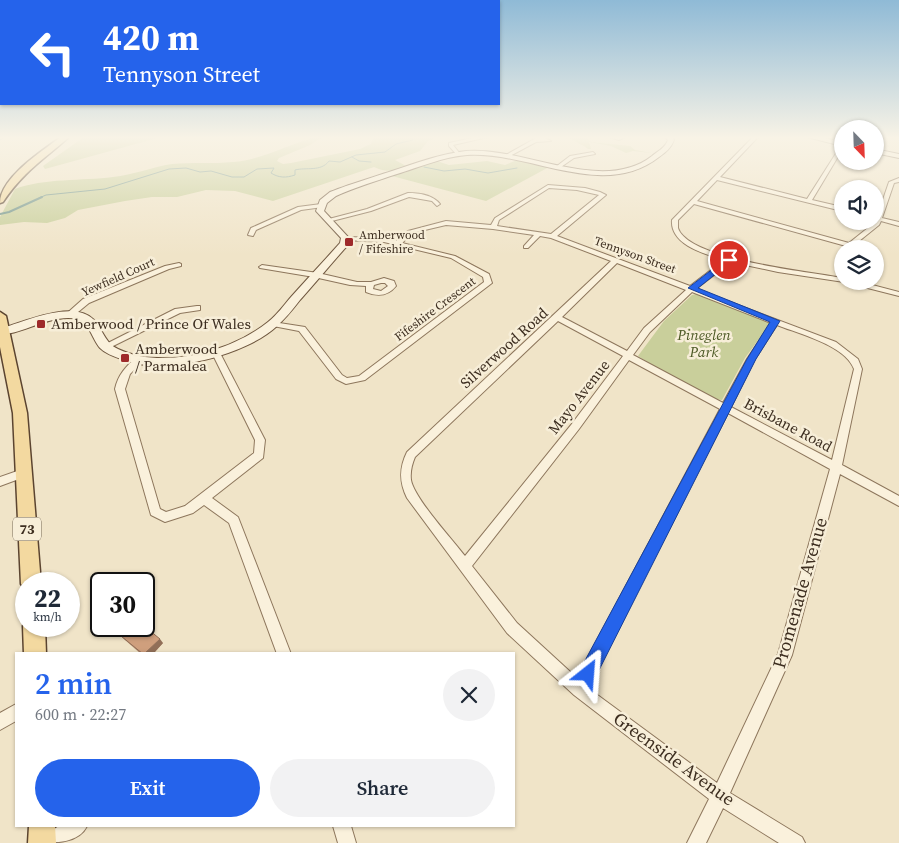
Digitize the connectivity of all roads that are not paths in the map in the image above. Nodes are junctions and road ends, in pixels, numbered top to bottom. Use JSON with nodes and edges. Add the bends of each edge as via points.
{"nodes":[{"id":1,"x":18,"y":176,"type":"edge"},
{"id":2,"x":385,"y":176,"type":"edge"},
{"id":3,"x":823,"y":176,"type":"edge"},
{"id":4,"x":716,"y":178,"type":"joint"},
{"id":5,"x":899,"y":180,"type":"edge"},
{"id":6,"x":0,"y":200,"type":"edge"},
{"id":7,"x":809,"y":200,"type":"junction"},
{"id":8,"x":693,"y":202,"type":"junction"},
{"id":9,"x":884,"y":202,"type":"edge"},
{"id":10,"x":437,"y":204,"type":"dead end"},
{"id":11,"x":321,"y":206,"type":"junction"},
{"id":12,"x":834,"y":207,"type":"edge"},
{"id":13,"x":328,"y":220,"type":"junction"},
{"id":14,"x":884,"y":221,"type":"edge"},
{"id":15,"x":899,"y":224,"type":"edge"},
{"id":16,"x":493,"y":227,"type":"junction"},
{"id":17,"x":870,"y":230,"type":"edge"},
{"id":18,"x":251,"y":235,"type":"dead end"},
{"id":19,"x":538,"y":235,"type":"junction"},
{"id":20,"x":552,"y":236,"type":"junction"},
{"id":21,"x":345,"y":238,"type":"junction"},
{"id":22,"x":858,"y":240,"type":"edge"},
{"id":23,"x":834,"y":242,"type":"edge"},
{"id":24,"x":398,"y":243,"type":"junction"},
{"id":25,"x":526,"y":247,"type":"dead end"},
{"id":26,"x":616,"y":260,"type":"junction"},
{"id":27,"x":729,"y":260,"type":"junction"},
{"id":28,"x":180,"y":265,"type":"dead end"},
{"id":29,"x":262,"y":267,"type":"dead end"},
{"id":30,"x":318,"y":276,"type":"junction"},
{"id":31,"x":834,"y":278,"type":"edge"},
{"id":32,"x":370,"y":285,"type":"dead end"},
{"id":33,"x":692,"y":288,"type":"junction"},
{"id":34,"x":883,"y":290,"type":"edge"},
{"id":35,"x":899,"y":294,"type":"edge"},
{"id":36,"x":197,"y":308,"type":"dead end"},
{"id":37,"x":69,"y":315,"type":"junction"},
{"id":38,"x":558,"y":318,"type":"junction"},
{"id":39,"x":776,"y":321,"type":"junction"},
{"id":40,"x":2,"y":324,"type":"edge"},
{"id":41,"x":273,"y":324,"type":"junction"},
{"id":42,"x":106,"y":346,"type":"junction"},
{"id":43,"x":216,"y":353,"type":"junction"},
{"id":44,"x":628,"y":357,"type":"junction"},
{"id":45,"x":140,"y":359,"type":"junction"},
{"id":46,"x":855,"y":360,"type":"joint"},
{"id":47,"x":726,"y":409,"type":"junction"},
{"id":48,"x":410,"y":455,"type":"joint"},
{"id":49,"x":836,"y":468,"type":"junction"},
{"id":50,"x":23,"y":473,"type":"junction"},
{"id":51,"x":0,"y":482,"type":"edge"},
{"id":52,"x":203,"y":498,"type":"junction"},
{"id":53,"x":899,"y":501,"type":"edge"},
{"id":54,"x":465,"y":565,"type":"junction"},
{"id":55,"x":29,"y":572,"type":"edge"},
{"id":56,"x":34,"y":637,"type":"edge"},
{"id":57,"x":35,"y":652,"type":"edge"},
{"id":58,"x":283,"y":652,"type":"edge"},
{"id":59,"x":579,"y":690,"type":"junction"},
{"id":60,"x":15,"y":713,"type":"edge"},
{"id":61,"x":0,"y":722,"type":"edge"},
{"id":62,"x":720,"y":796,"type":"junction"},
{"id":63,"x":42,"y":827,"type":"edge"},
{"id":64,"x":76,"y":827,"type":"edge"},
{"id":65,"x":342,"y":827,"type":"edge"},
{"id":66,"x":42,"y":843,"type":"edge"},
{"id":67,"x":47,"y":843,"type":"edge"},
{"id":68,"x":347,"y":843,"type":"edge"},
{"id":69,"x":696,"y":843,"type":"edge"},
{"id":70,"x":796,"y":843,"type":"edge"}],
"edges":[{"from":1,"to":6,"type":"main road"},
{"from":2,"to":11,"type":"street","via":[[341,191]]},
{"from":3,"to":7,"type":"street"},
{"from":4,"to":7,"type":"street"},
{"from":4,"to":8,"type":"street"},
{"from":5,"to":9,"type":"street","via":[[892,182]]},
{"from":7,"to":12,"type":"street"},
{"from":8,"to":23,"type":"street"},
{"from":8,"to":27,"type":"street","via":[[675,220],[677,233],[696,246]]},
{"from":10,"to":13,"type":"street","via":[[434,200],[408,195],[369,210]]},
{"from":11,"to":13,"type":"street","via":[[320,211]]},
{"from":11,"to":18,"type":"street","via":[[293,211],[253,229]]},
{"from":13,"to":21,"type":"street"},
{"from":14,"to":15,"type":"street"},
{"from":16,"to":19,"type":"street","name":"Tennyson Street"},
{"from":16,"to":20,"type":"street","via":[[497,219],[548,187],[603,195]]},
{"from":16,"to":24,"type":"street","name":"Tennyson Street","via":[[446,222],[410,232]]},
{"from":17,"to":22,"type":"street"},
{"from":19,"to":20,"type":"street","name":"Tennyson Street"},
{"from":19,"to":25,"type":"street"},
{"from":20,"to":26,"type":"street","name":"Tennyson Street"},
{"from":21,"to":24,"type":"street","name":"Fifeshire Crescent","via":[[372,238]]},
{"from":21,"to":30,"type":"street","via":[[344,244]]},
{"from":24,"to":41,"type":"street","name":"Fifeshire Crescent","via":[[453,257],[486,276],[488,283],[362,378],[346,381],[339,377],[302,329]]},
{"from":26,"to":33,"type":"street","name":"Tennyson Street"},
{"from":26,"to":38,"type":"street","name":"Silverwood Road"},
{"from":27,"to":31,"type":"street"},
{"from":27,"to":33,"type":"street","name":"Mayo Avenue"},
{"from":28,"to":37,"type":"street","name":"Yewfield Court","via":[[86,301]]},
{"from":29,"to":30,"type":"street"},
{"from":30,"to":32,"type":"street"},
{"from":30,"to":41,"type":"street"},
{"from":33,"to":39,"type":"street","name":"Tennyson Street"},
{"from":33,"to":44,"type":"street","name":"Mayo Avenue","via":[[647,330]]},
{"from":34,"to":35,"type":"street"},
{"from":36,"to":42,"type":"street","via":[[178,311]]},
{"from":37,"to":40,"type":"street"},
{"from":37,"to":42,"type":"street","via":[[91,322]]},
{"from":38,"to":44,"type":"street","name":"Brisbane Road"},
{"from":38,"to":48,"type":"street","name":"Silverwood Road"},
{"from":39,"to":46,"type":"street","name":"Tennyson Street","via":[[834,344]]},
{"from":39,"to":47,"type":"street"},
{"from":40,"to":50,"type":"main road","number":"73","via":[[20,413]]},
{"from":41,"to":43,"type":"street","via":[[240,344]]},
{"from":42,"to":45,"type":"street","via":[[116,353]]},
{"from":43,"to":45,"type":"street","via":[[180,360]]},
{"from":43,"to":52,"type":"street","via":[[260,440],[259,455]]},
{"from":44,"to":47,"type":"street","name":"Brisbane Road"},
{"from":44,"to":54,"type":"street","name":"Mayo Avenue"},
{"from":45,"to":52,"type":"street","via":[[122,379],[120,389],[155,512],[165,517],[189,510]]},
{"from":46,"to":49,"type":"street","name":"Promenade Avenue","via":[[858,369]]},
{"from":47,"to":49,"type":"street","name":"Brisbane Road"},
{"from":47,"to":59,"type":"street"},
{"from":48,"to":54,"type":"street","name":"Greenside Avenue","via":[[405,481]]},
{"from":49,"to":53,"type":"street","name":"Brisbane Road"},
{"from":49,"to":62,"type":"street","name":"Promenade Avenue","via":[[785,655]]},
{"from":50,"to":51,"type":"street"},
{"from":50,"to":55,"type":"main road","number":"73"},
{"from":52,"to":58,"type":"street","via":[[234,520]]},
{"from":54,"to":59,"type":"street","name":"Greenside Avenue","via":[[512,628]]},
{"from":56,"to":57,"type":"main road"},
{"from":59,"to":62,"type":"street","name":"Greenside Avenue"},
{"from":60,"to":61,"type":"street"},
{"from":62,"to":69,"type":"street","name":"Promenade Avenue"},
{"from":62,"to":70,"type":"street","name":"Greenside Avenue"},
{"from":63,"to":66,"type":"main road"},
{"from":64,"to":67,"type":"street"},
{"from":65,"to":68,"type":"street"}]}
